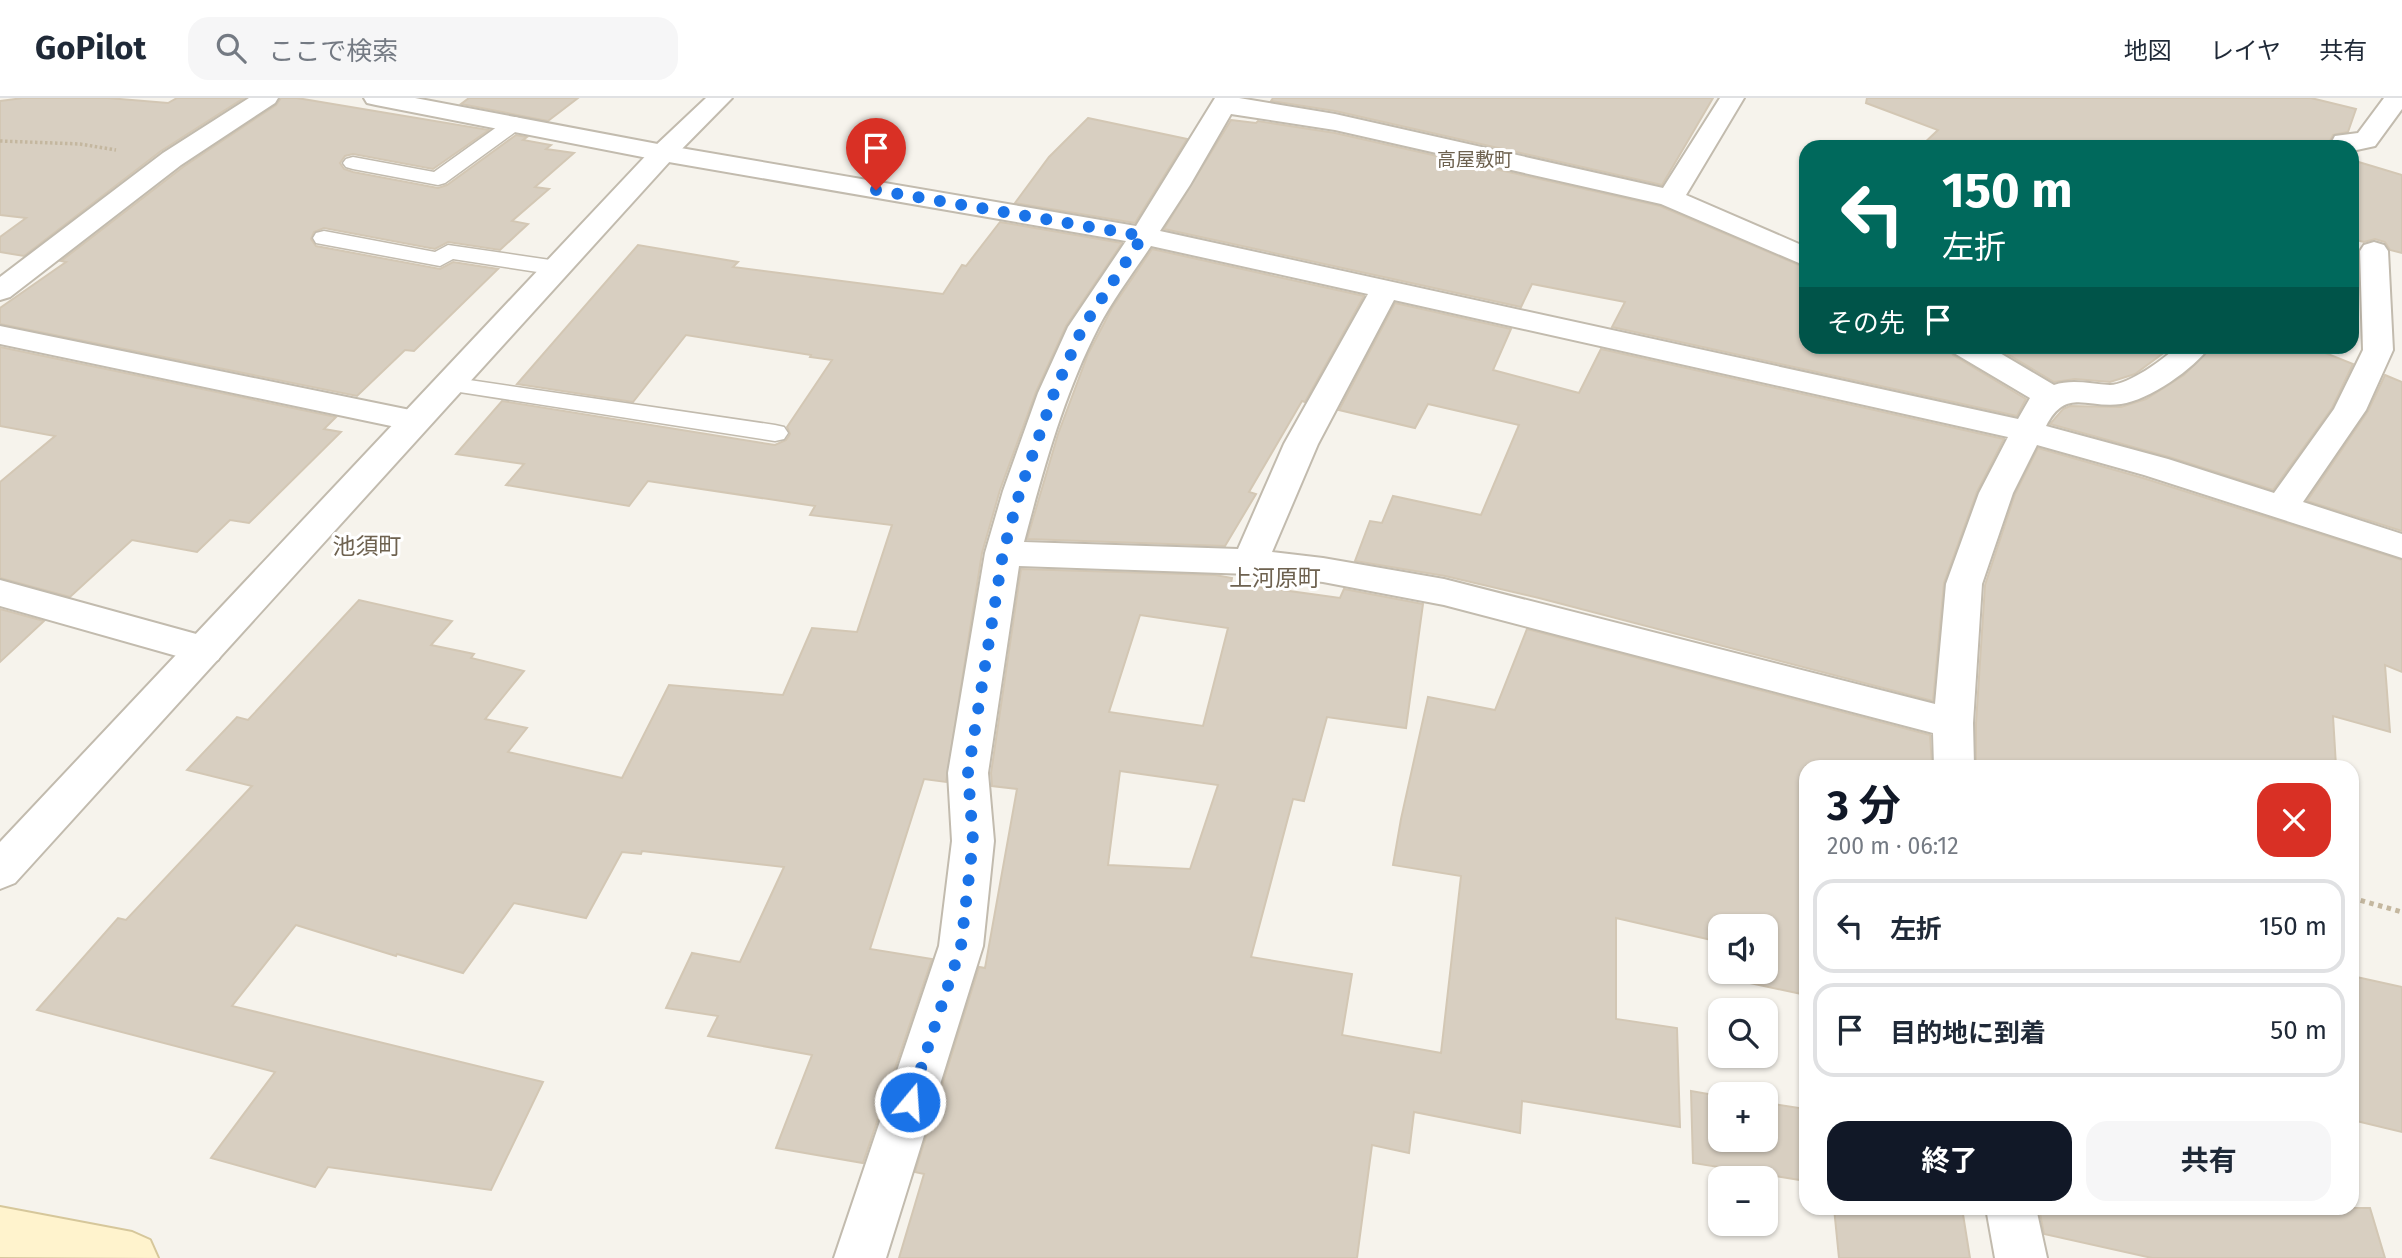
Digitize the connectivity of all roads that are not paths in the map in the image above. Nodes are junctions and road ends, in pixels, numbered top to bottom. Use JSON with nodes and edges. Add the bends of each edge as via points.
{"nodes":[{"id":1,"x":266,"y":98,"type":"edge"},
{"id":2,"x":376,"y":98,"type":"edge"},
{"id":3,"x":720,"y":98,"type":"edge"},
{"id":4,"x":1732,"y":98,"type":"edge"},
{"id":5,"x":2397,"y":98,"type":"edge"},
{"id":6,"x":1225,"y":102,"type":"edge"},
{"id":7,"x":515,"y":123,"type":"junction"},
{"id":8,"x":2359,"y":141,"type":"edge"},
{"id":9,"x":663,"y":153,"type":"junction"},
{"id":10,"x":353,"y":163,"type":"dead end"},
{"id":11,"x":1670,"y":198,"type":"junction"},
{"id":12,"x":1143,"y":236,"type":"junction"},
{"id":13,"x":324,"y":238,"type":"dead end"},
{"id":14,"x":2376,"y":251,"type":"edge"},
{"id":15,"x":1799,"y":254,"type":"edge"},
{"id":16,"x":557,"y":268,"type":"junction"},
{"id":17,"x":1385,"y":289,"type":"junction"},
{"id":18,"x":0,"y":291,"type":"edge"},
{"id":19,"x":0,"y":335,"type":"edge"},
{"id":20,"x":1979,"y":354,"type":"edge"},
{"id":21,"x":2187,"y":354,"type":"edge"},
{"id":22,"x":449,"y":384,"type":"junction"},
{"id":23,"x":2053,"y":398,"type":"junction"},
{"id":24,"x":415,"y":421,"type":"junction"},
{"id":25,"x":2027,"y":431,"type":"junction"},
{"id":26,"x":775,"y":433,"type":"dead end"},
{"id":27,"x":2282,"y":507,"type":"junction"},
{"id":28,"x":2402,"y":546,"type":"edge"},
{"id":29,"x":1003,"y":553,"type":"junction"},
{"id":30,"x":1250,"y":562,"type":"junction"},
{"id":31,"x":0,"y":593,"type":"edge"},
{"id":32,"x":205,"y":650,"type":"junction"},
{"id":33,"x":1953,"y":723,"type":"junction"},
{"id":34,"x":1954,"y":760,"type":"edge"},
{"id":35,"x":0,"y":872,"type":"edge"},
{"id":36,"x":2012,"y":1215,"type":"edge"},
{"id":37,"x":0,"y":1231,"type":"edge"},
{"id":38,"x":132,"y":1258,"type":"edge"},
{"id":39,"x":860,"y":1258,"type":"edge"},
{"id":40,"x":2021,"y":1258,"type":"edge"}],
"edges":[{"from":1,"to":18,"type":"street","via":[[173,159]]},
{"from":2,"to":7,"type":"street"},
{"from":3,"to":9,"type":"street"},
{"from":4,"to":11,"type":"street"},
{"from":5,"to":8,"type":"street","via":[[2366,140]]},
{"from":6,"to":11,"type":"street","via":[[1335,122]]},
{"from":6,"to":12,"type":"street"},
{"from":7,"to":9,"type":"street"},
{"from":7,"to":10,"type":"lane","via":[[438,179]]},
{"from":9,"to":12,"type":"street"},
{"from":9,"to":16,"type":"street"},
{"from":11,"to":15,"type":"street"},
{"from":12,"to":17,"type":"street"},
{"from":12,"to":29,"type":"street","via":[[1083,327],[1054,393]]},
{"from":13,"to":16,"type":"lane","via":[[440,259],[448,252]]},
{"from":14,"to":27,"type":"street","via":[[2378,350],[2350,410]]},
{"from":16,"to":22,"type":"street"},
{"from":17,"to":25,"type":"street"},
{"from":17,"to":30,"type":"street","via":[[1301,444]]},
{"from":19,"to":24,"type":"street"},
{"from":20,"to":23,"type":"street"},
{"from":21,"to":23,"type":"street","via":[[2175,367],[2119,395],[2067,391]]},
{"from":22,"to":24,"type":"street"},
{"from":22,"to":26,"type":"lane"},
{"from":23,"to":25,"type":"street","via":[[2041,405]]},
{"from":24,"to":32,"type":"street"},
{"from":25,"to":27,"type":"street"},
{"from":25,"to":33,"type":"street","via":[[1996,493],[1964,584]]},
{"from":27,"to":28,"type":"street"},
{"from":29,"to":30,"type":"street"},
{"from":29,"to":39,"type":"street","via":[[968,773],[973,841],[961,946]]},
{"from":30,"to":33,"type":"street","via":[[1444,592]]},
{"from":31,"to":32,"type":"street"},
{"from":32,"to":35,"type":"street"},
{"from":33,"to":34,"type":"street"},
{"from":36,"to":40,"type":"street"},
{"from":37,"to":38,"type":"main road"}]}
